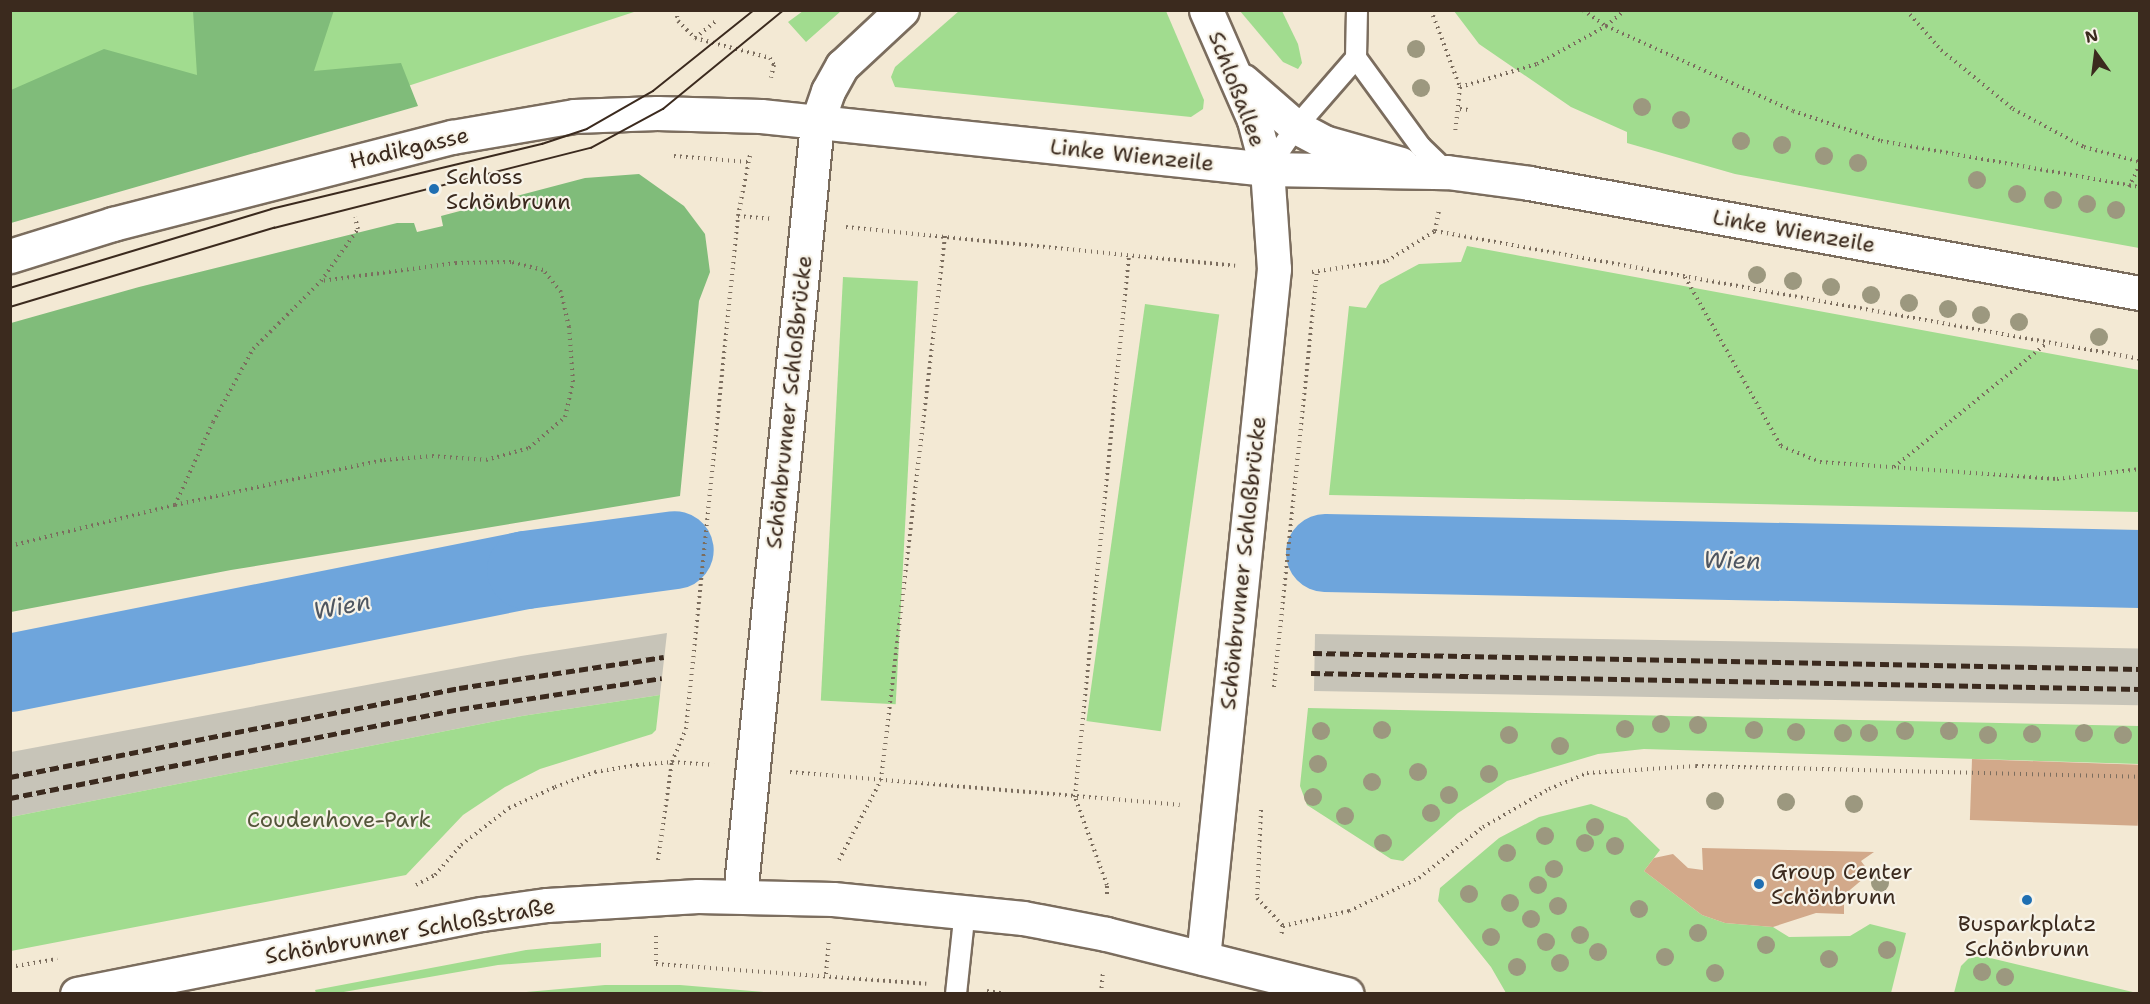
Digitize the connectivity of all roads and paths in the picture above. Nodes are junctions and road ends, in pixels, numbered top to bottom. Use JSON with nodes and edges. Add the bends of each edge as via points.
{"nodes":[{"id":1,"x":902,"y":10,"type":"edge"},
{"id":2,"x":1206,"y":10,"type":"edge"},
{"id":3,"x":1357,"y":10,"type":"edge"},
{"id":4,"x":1431,"y":10,"type":"edge"},
{"id":5,"x":1583,"y":10,"type":"edge"},
{"id":6,"x":1625,"y":10,"type":"edge"},
{"id":7,"x":1906,"y":10,"type":"edge"},
{"id":8,"x":715,"y":22,"type":"dead end"},
{"id":9,"x":1606,"y":26,"type":"junction"},
{"id":10,"x":694,"y":38,"type":"dead end"},
{"id":11,"x":1356,"y":58,"type":"junction"},
{"id":12,"x":1235,"y":73,"type":"junction"},
{"id":13,"x":1460,"y":87,"type":"junction"},
{"id":14,"x":1460,"y":109,"type":"junction"},
{"id":15,"x":1469,"y":110,"type":"dead end"},
{"id":16,"x":817,"y":123,"type":"junction"},
{"id":17,"x":1296,"y":127,"type":"junction"},
{"id":18,"x":668,"y":155,"type":"dead end"},
{"id":19,"x":748,"y":162,"type":"dead end"},
{"id":20,"x":2139,"y":163,"type":"edge"},
{"id":21,"x":1267,"y":169,"type":"junction"},
{"id":22,"x":1447,"y":172,"type":"junction"},
{"id":23,"x":2129,"y":187,"type":"junction"},
{"id":24,"x":2139,"y":188,"type":"edge"},
{"id":25,"x":355,"y":217,"type":"dead end"},
{"id":26,"x":807,"y":222,"type":"junction"},
{"id":27,"x":1436,"y":231,"type":"junction"},
{"id":28,"x":945,"y":236,"type":"junction"},
{"id":29,"x":1130,"y":255,"type":"junction"},
{"id":30,"x":10,"y":256,"type":"edge"},
{"id":31,"x":1274,"y":268,"type":"junction"},
{"id":32,"x":1317,"y":273,"type":"junction"},
{"id":33,"x":1685,"y":276,"type":"junction"},
{"id":34,"x":321,"y":281,"type":"junction"},
{"id":35,"x":2139,"y":293,"type":"edge"},
{"id":36,"x":2048,"y":343,"type":"junction"},
{"id":37,"x":2139,"y":359,"type":"edge"},
{"id":38,"x":1893,"y":468,"type":"junction"},
{"id":39,"x":2139,"y":470,"type":"edge"},
{"id":40,"x":175,"y":505,"type":"junction"},
{"id":41,"x":10,"y":546,"type":"edge"},
{"id":42,"x":1273,"y":694,"type":"dead end"},
{"id":43,"x":672,"y":762,"type":"junction"},
{"id":44,"x":751,"y":768,"type":"junction"},
{"id":45,"x":2139,"y":777,"type":"edge"},
{"id":46,"x":881,"y":780,"type":"junction"},
{"id":47,"x":1075,"y":797,"type":"junction"},
{"id":48,"x":1262,"y":800,"type":"dead end"},
{"id":49,"x":1218,"y":808,"type":"junction"},
{"id":50,"x":1261,"y":811,"type":"junction"},
{"id":51,"x":410,"y":889,"type":"dead end"},
{"id":52,"x":740,"y":897,"type":"junction"},
{"id":53,"x":833,"y":899,"type":"junction"},
{"id":54,"x":965,"y":910,"type":"junction"},
{"id":55,"x":1283,"y":926,"type":"junction"},
{"id":56,"x":1106,"y":934,"type":"junction"},
{"id":57,"x":68,"y":956,"type":"dead end"},
{"id":58,"x":1203,"y":958,"type":"junction"},
{"id":59,"x":10,"y":967,"type":"edge"},
{"id":60,"x":826,"y":974,"type":"dead end"},
{"id":61,"x":1272,"y":975,"type":"junction"},
{"id":62,"x":77,"y":993,"type":"edge"},
{"id":63,"x":956,"y":993,"type":"edge"},
{"id":64,"x":1101,"y":993,"type":"edge"},
{"id":65,"x":1347,"y":993,"type":"edge"}],
"edges":[{"from":1,"to":16,"type":"main road","via":[[842,66]]},
{"from":2,"to":12,"type":"main road","name":"Schloßallee"},
{"from":3,"to":11,"type":"lane"},
{"from":4,"to":13,"type":"path"},
{"from":5,"to":9,"type":"path"},
{"from":6,"to":9,"type":"path"},
{"from":7,"to":20,"type":"path","via":[[1941,50],[2013,109],[2084,147]]},
{"from":8,"to":10,"type":"path"},
{"from":9,"to":13,"type":"path","via":[[1537,64]]},
{"from":9,"to":23,"type":"path","via":[[1793,111],[1881,141]]},
{"from":11,"to":17,"type":"lane"},
{"from":11,"to":22,"type":"lane","via":[[1421,147]]},
{"from":12,"to":17,"type":"main road","name":"Linke Wienzeile"},
{"from":12,"to":21,"type":"main road","name":"Schloßallee"},
{"from":13,"to":14,"type":"path"},
{"from":14,"to":15,"type":"path"},
{"from":14,"to":22,"type":"path"},
{"from":16,"to":21,"type":"main road","name":"Linke Wienzeile"},
{"from":16,"to":26,"type":"main road","name":"Schönbrunner Schloßbrücke"},
{"from":16,"to":30,"type":"main road","name":"Hadikgasse","via":[[761,116],[620,113],[513,125],[257,185]]},
{"from":17,"to":21,"type":"lane"},
{"from":17,"to":22,"type":"main road","name":"Linke Wienzeile","via":[[1357,154]]},
{"from":18,"to":19,"type":"path"},
{"from":20,"to":23,"type":"path"},
{"from":21,"to":22,"type":"main road","name":"Linke Wienzeile"},
{"from":21,"to":31,"type":"main road","name":"Schönbrunner Schloßbrücke"},
{"from":22,"to":27,"type":"path"},
{"from":22,"to":35,"type":"main road","name":"Linke Wienzeile","via":[[1529,183]]},
{"from":23,"to":24,"type":"path"},
{"from":25,"to":34,"type":"path","via":[[358,230]]},
{"from":26,"to":28,"type":"path"},
{"from":26,"to":43,"type":"path","via":[[738,216],[686,729]]},
{"from":26,"to":44,"type":"main road","name":"Schönbrunner Schloßbrücke"},
{"from":27,"to":32,"type":"path","via":[[1387,261]]},
{"from":27,"to":33,"type":"path"},
{"from":28,"to":29,"type":"path"},
{"from":28,"to":46,"type":"path"},
{"from":29,"to":31,"type":"path"},
{"from":29,"to":47,"type":"path"},
{"from":31,"to":32,"type":"path"},
{"from":31,"to":49,"type":"main road","name":"Schönbrunner Schloßbrücke"},
{"from":32,"to":42,"type":"path"},
{"from":33,"to":36,"type":"path"},
{"from":33,"to":38,"type":"path","via":[[1780,446],[1820,462]]},
{"from":34,"to":40,"type":"path","via":[[254,349],[213,422]]},
{"from":34,"to":40,"type":"path","via":[[456,263],[511,262],[543,270],[561,292],[569,327],[573,382],[565,417],[529,448],[486,460],[432,456],[384,460]]},
{"from":36,"to":37,"type":"path"},
{"from":36,"to":38,"type":"path"},
{"from":38,"to":39,"type":"path","via":[[2057,479]]},
{"from":40,"to":41,"type":"path"},
{"from":43,"to":44,"type":"path"},
{"from":43,"to":51,"type":"path","via":[[595,772],[509,808],[461,845],[435,875]]},
{"from":44,"to":46,"type":"path"},
{"from":44,"to":52,"type":"main road","name":"Schönbrunner Schloßbrücke"},
{"from":45,"to":55,"type":"path","via":[[1696,766],[1587,772],[1483,827],[1419,878],[1349,911]]},
{"from":46,"to":47,"type":"path"},
{"from":46,"to":53,"type":"path","via":[[839,855]]},
{"from":47,"to":49,"type":"path"},
{"from":47,"to":56,"type":"path","via":[[1107,885]]},
{"from":48,"to":50,"type":"path"},
{"from":49,"to":50,"type":"path"},
{"from":49,"to":58,"type":"main road","name":"Schönbrunner Schloßbrücke"},
{"from":50,"to":55,"type":"path","via":[[1257,897]]},
{"from":52,"to":53,"type":"main road","name":"Schönbrunner Schloßstraße"},
{"from":52,"to":62,"type":"main road","name":"Schönbrunner Schloßstraße","via":[[611,900],[482,914]]},
{"from":53,"to":54,"type":"main road","name":"Schönbrunner Schloßstraße"},
{"from":53,"to":60,"type":"path"},
{"from":54,"to":56,"type":"main road","name":"Schönbrunner Schloßstraße"},
{"from":54,"to":63,"type":"lane"},
{"from":55,"to":61,"type":"path"},
{"from":56,"to":58,"type":"main road","name":"Schönbrunner Schloßstraße"},
{"from":56,"to":64,"type":"path"},
{"from":57,"to":59,"type":"path"},
{"from":58,"to":61,"type":"main road","name":"Schönbrunner Schloßstraße"},
{"from":61,"to":65,"type":"main road","name":"Schönbrunner Schloßstraße"}]}
